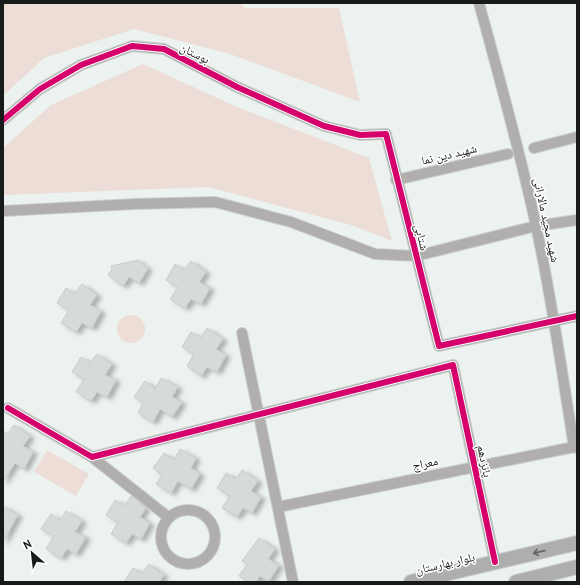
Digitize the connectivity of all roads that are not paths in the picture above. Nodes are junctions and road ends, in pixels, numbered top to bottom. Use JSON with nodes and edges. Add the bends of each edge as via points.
{"nodes":[{"id":1,"x":479,"y":3,"type":"edge"},
{"id":2,"x":3,"y":120,"type":"edge"},
{"id":3,"x":386,"y":134,"type":"joint"},
{"id":4,"x":577,"y":137,"type":"edge"},
{"id":5,"x":534,"y":148,"type":"dead end"},
{"id":6,"x":508,"y":154,"type":"dead end"},
{"id":7,"x":396,"y":180,"type":"junction"},
{"id":8,"x":3,"y":211,"type":"edge"},
{"id":9,"x":577,"y":220,"type":"edge"},
{"id":10,"x":536,"y":226,"type":"junction"},
{"id":11,"x":416,"y":256,"type":"junction"},
{"id":12,"x":577,"y":316,"type":"edge"},
{"id":13,"x":553,"y":321,"type":"junction"},
{"id":14,"x":242,"y":333,"type":"dead end"},
{"id":15,"x":8,"y":408,"type":"dead end"},
{"id":16,"x":259,"y":414,"type":"junction"},
{"id":17,"x":576,"y":447,"type":"edge"},
{"id":18,"x":92,"y":457,"type":"junction"},
{"id":19,"x":475,"y":466,"type":"junction"},
{"id":20,"x":278,"y":507,"type":"junction"},
{"id":21,"x":168,"y":518,"type":"junction"},
{"id":22,"x":577,"y":543,"type":"edge"},
{"id":23,"x":496,"y":562,"type":"junction"},
{"id":24,"x":577,"y":567,"type":"edge"},
{"id":25,"x":457,"y":577,"type":"edge"},
{"id":26,"x":293,"y":582,"type":"edge"},
{"id":27,"x":411,"y":582,"type":"edge"},
{"id":28,"x":516,"y":582,"type":"edge"}],
"edges":[{"from":1,"to":10,"type":"street","name":"شهید مجید مالارانی","via":[[519,151]]},
{"from":2,"to":3,"type":"street","name":"بوستان","via":[[40,89],[81,65],[132,46],[164,49],[237,87],[324,126],[360,135]]},
{"from":3,"to":7,"type":"street","name":"شتابی"},
{"from":4,"to":5,"type":"street"},
{"from":6,"to":7,"type":"street","name":"شهید دین نما"},
{"from":7,"to":11,"type":"street","name":"شتابی"},
{"from":8,"to":11,"type":"street","via":[[214,202],[291,222],[375,254]]},
{"from":9,"to":10,"type":"street"},
{"from":10,"to":11,"type":"street"},
{"from":10,"to":13,"type":"street","name":"شهید مجید مالارانی"},
{"from":11,"to":13,"type":"street","name":"شتابی","via":[[439,346]]},
{"from":12,"to":13,"type":"street"},
{"from":13,"to":17,"type":"street","name":"شهید مجید مالارانی"},
{"from":14,"to":16,"type":"street"},
{"from":15,"to":18,"type":"street"},
{"from":16,"to":18,"type":"street"},
{"from":16,"to":19,"type":"street","name":"پانزدهم","via":[[453,365]]},
{"from":16,"to":20,"type":"street"},
{"from":17,"to":19,"type":"street","name":"معراج"},
{"from":18,"to":21,"type":"street"},
{"from":19,"to":20,"type":"street","name":"معراج"},
{"from":19,"to":23,"type":"street","name":"پانزدهم"},
{"from":20,"to":26,"type":"street"},
{"from":21,"to":21,"type":"street","via":[[185,509],[203,513],[210,519],[216,536],[210,553],[200,561],[186,564],[170,558],[161,542],[162,529]]},
{"from":22,"to":23,"type":"main road","name":"بلوار بهارستان","one_way":true},
{"from":23,"to":25,"type":"main road","name":"بلوار بهارستان"},
{"from":24,"to":28,"type":"main road"},
{"from":25,"to":27,"type":"main road","name":"بلوار بهارستان"}]}
